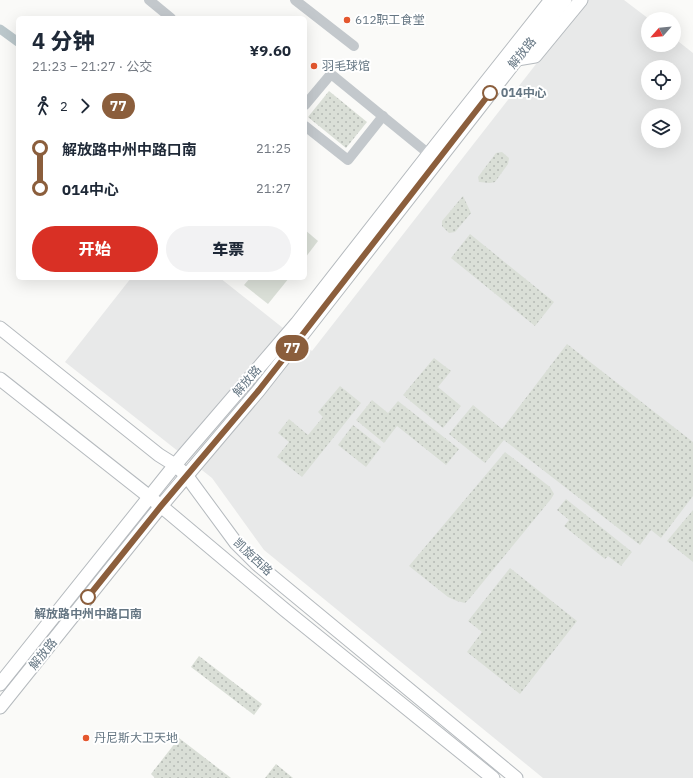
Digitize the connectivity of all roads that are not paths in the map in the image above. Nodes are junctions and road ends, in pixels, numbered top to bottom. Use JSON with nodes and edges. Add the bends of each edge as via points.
{"nodes":[{"id":1,"x":149,"y":0,"type":"edge"},
{"id":2,"x":295,"y":0,"type":"edge"},
{"id":3,"x":551,"y":0,"type":"edge"},
{"id":4,"x":565,"y":0,"type":"edge"},
{"id":5,"x":581,"y":0,"type":"edge"},
{"id":6,"x":169,"y":16,"type":"edge"},
{"id":7,"x":354,"y":46,"type":"dead end"},
{"id":8,"x":516,"y":59,"type":"junction"},
{"id":9,"x":307,"y":104,"type":"edge"},
{"id":10,"x":383,"y":116,"type":"junction"},
{"id":11,"x":307,"y":128,"type":"edge"},
{"id":12,"x":429,"y":154,"type":"junction"},
{"id":13,"x":0,"y":328,"type":"edge"},
{"id":14,"x":0,"y":379,"type":"edge"},
{"id":15,"x":175,"y":465,"type":"junction"},
{"id":16,"x":186,"y":475,"type":"junction"},
{"id":17,"x":150,"y":497,"type":"junction"},
{"id":18,"x":161,"y":506,"type":"junction"},
{"id":19,"x":0,"y":684,"type":"edge"},
{"id":20,"x":0,"y":707,"type":"edge"},
{"id":21,"x":493,"y":778,"type":"edge"},
{"id":22,"x":516,"y":778,"type":"edge"}],
"edges":[{"from":1,"to":6,"type":"street"},
{"from":2,"to":7,"type":"street"},
{"from":3,"to":12,"type":"main road","name":"解放路"},
{"from":4,"to":8,"type":"main road","name":"解放路"},
{"from":5,"to":8,"type":"main road","via":[[534,56]]},
{"from":8,"to":16,"type":"main road","name":"解放路","via":[[259,390]]},
{"from":9,"to":10,"type":"street","via":[[331,74]]},
{"from":10,"to":11,"type":"street","via":[[348,160]]},
{"from":10,"to":12,"type":"street"},
{"from":12,"to":15,"type":"main road","name":"解放路","via":[[297,323]]},
{"from":13,"to":15,"type":"main road","name":"凯旋西路"},
{"from":14,"to":17,"type":"main road","name":"凯旋西路"},
{"from":15,"to":16,"type":"main road","name":"凯旋西路"},
{"from":15,"to":17,"type":"main road","name":"解放路"},
{"from":16,"to":18,"type":"main road","name":"解放路"},
{"from":16,"to":22,"type":"main road","name":"凯旋西路","via":[[236,543],[257,564]]},
{"from":17,"to":18,"type":"main road","name":"凯旋西路"},
{"from":17,"to":19,"type":"main road","name":"解放路"},
{"from":18,"to":20,"type":"main road","name":"解放路"},
{"from":18,"to":21,"type":"main road","name":"凯旋西路"}]}
